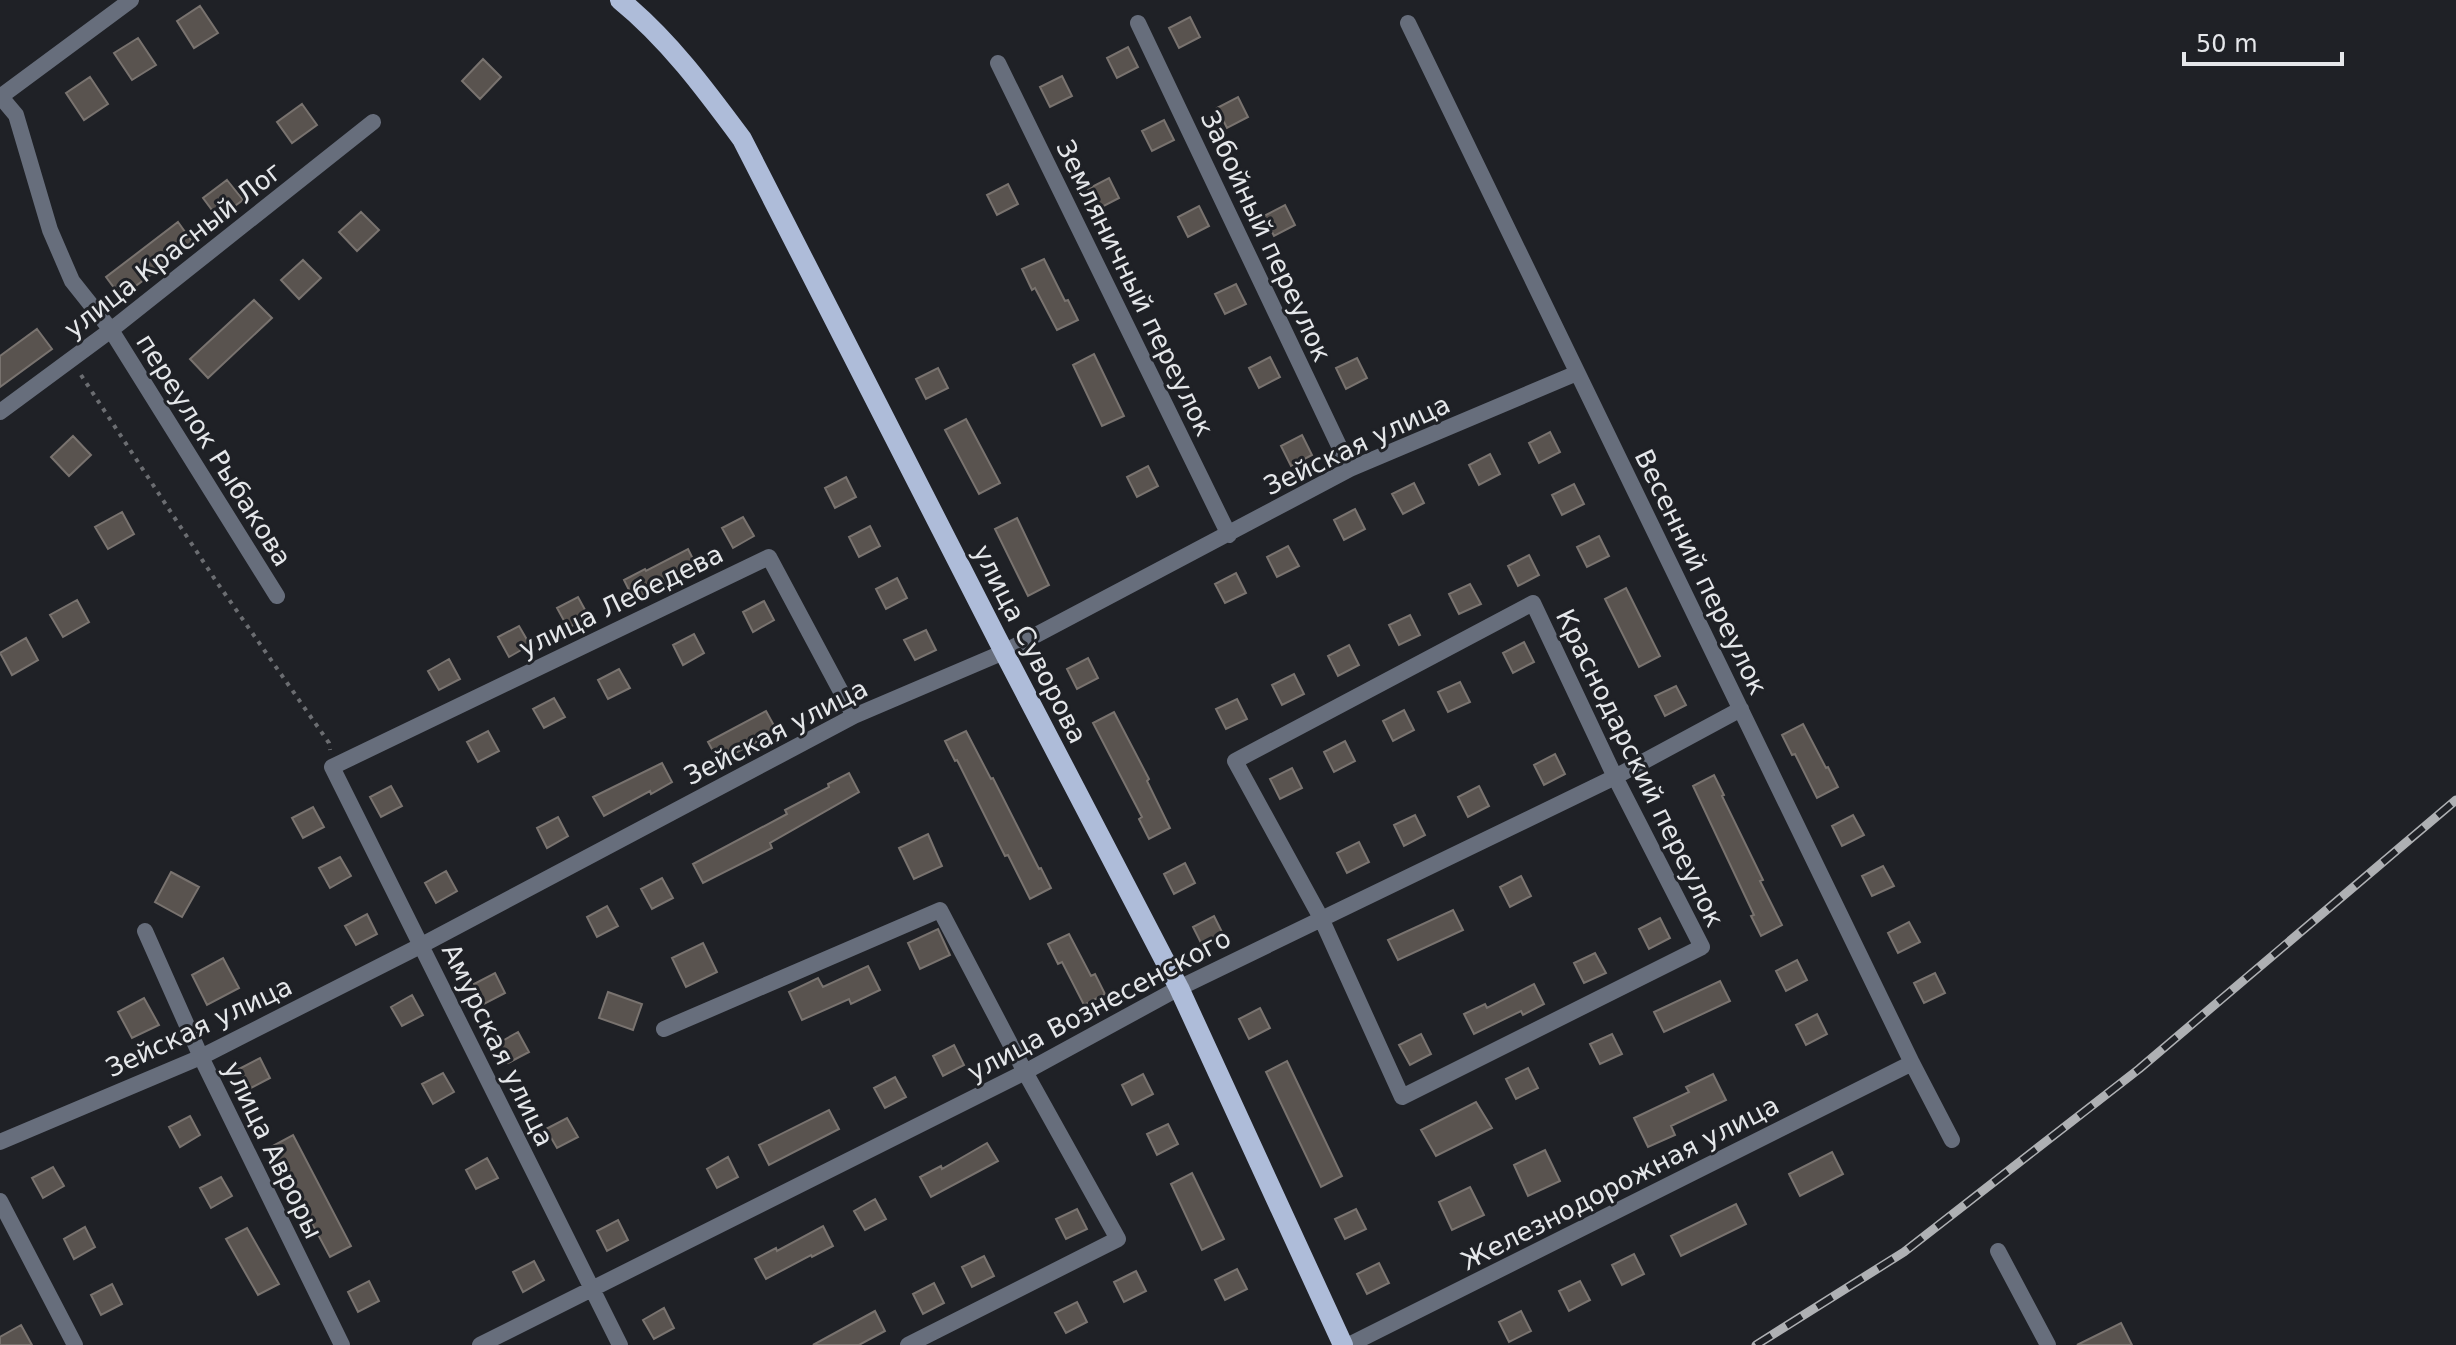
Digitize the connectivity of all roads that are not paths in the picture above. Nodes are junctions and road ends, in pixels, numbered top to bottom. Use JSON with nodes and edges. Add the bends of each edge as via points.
{"nodes":[{"id":1,"x":131,"y":0,"type":"edge"},
{"id":2,"x":620,"y":0,"type":"edge"},
{"id":3,"x":1138,"y":23,"type":"dead end"},
{"id":4,"x":1408,"y":23,"type":"dead end"},
{"id":5,"x":998,"y":63,"type":"dead end"},
{"id":6,"x":0,"y":97,"type":"edge"},
{"id":7,"x":373,"y":122,"type":"dead end"},
{"id":8,"x":111,"y":330,"type":"junction"},
{"id":9,"x":1577,"y":373,"type":"junction"},
{"id":10,"x":0,"y":412,"type":"edge"},
{"id":11,"x":1350,"y":469,"type":"junction"},
{"id":12,"x":1229,"y":535,"type":"junction"},
{"id":13,"x":277,"y":596,"type":"dead end"},
{"id":14,"x":1004,"y":652,"type":"junction"},
{"id":15,"x":1741,"y":709,"type":"junction"},
{"id":16,"x":854,"y":716,"type":"junction"},
{"id":17,"x":332,"y":767,"type":"joint"},
{"id":18,"x":1615,"y":777,"type":"junction"},
{"id":19,"x":1321,"y":918,"type":"junction"},
{"id":20,"x":145,"y":931,"type":"dead end"},
{"id":21,"x":422,"y":945,"type":"junction"},
{"id":22,"x":1179,"y":988,"type":"junction"},
{"id":23,"x":664,"y":1029,"type":"dead end"},
{"id":24,"x":201,"y":1057,"type":"junction"},
{"id":25,"x":1912,"y":1063,"type":"junction"},
{"id":26,"x":1025,"y":1072,"type":"junction"},
{"id":27,"x":1952,"y":1140,"type":"dead end"},
{"id":28,"x":0,"y":1142,"type":"edge"},
{"id":29,"x":0,"y":1201,"type":"edge"},
{"id":30,"x":1998,"y":1251,"type":"dead end"},
{"id":31,"x":593,"y":1290,"type":"junction"},
{"id":32,"x":75,"y":1345,"type":"edge"},
{"id":33,"x":342,"y":1345,"type":"edge"},
{"id":34,"x":480,"y":1345,"type":"edge"},
{"id":35,"x":620,"y":1345,"type":"edge"},
{"id":36,"x":908,"y":1345,"type":"edge"},
{"id":37,"x":1343,"y":1345,"type":"edge"},
{"id":38,"x":1349,"y":1345,"type":"edge"},
{"id":39,"x":2048,"y":1345,"type":"edge"}],
"edges":[{"from":1,"to":6,"type":"street"},
{"from":2,"to":14,"type":"main road","name":"улица Суворова","via":[[669,46],[742,139]]},
{"from":3,"to":11,"type":"street","name":"Забойный переулок"},
{"from":4,"to":9,"type":"street","name":"Весенний переулок"},
{"from":5,"to":12,"type":"street","name":"Земляничный переулок"},
{"from":6,"to":8,"type":"street","name":"переулок Рыбакова","via":[[16,115],[50,230],[72,281]]},
{"from":7,"to":8,"type":"street","name":"улица Красный Лог"},
{"from":8,"to":10,"type":"street","name":"улица Красный Лог"},
{"from":8,"to":13,"type":"street","name":"переулок Рыбакова"},
{"from":9,"to":11,"type":"street","name":"Зейская улица"},
{"from":9,"to":15,"type":"street","name":"Весенний переулок"},
{"from":11,"to":12,"type":"street","name":"Зейская улица"},
{"from":12,"to":14,"type":"street","name":"Зейская улица"},
{"from":14,"to":16,"type":"street","name":"Зейская улица"},
{"from":14,"to":22,"type":"main road","name":"улица Суворова"},
{"from":15,"to":18,"type":"street","name":"улица Вознесенского"},
{"from":15,"to":25,"type":"street","name":"Весенний переулок"},
{"from":16,"to":17,"type":"street","name":"улица Лебедева","via":[[769,557]]},
{"from":16,"to":21,"type":"street","name":"Зейская улица"},
{"from":17,"to":21,"type":"street","name":"Амурская улица"},
{"from":18,"to":19,"type":"street","name":"улица Вознесенского"},
{"from":18,"to":19,"type":"street","name":"Краснодарский переулок","via":[[1533,603],[1235,761]]},
{"from":18,"to":19,"type":"street","name":"Краснодарский переулок","via":[[1702,947],[1402,1097]]},
{"from":19,"to":22,"type":"street","name":"улица Вознесенского"},
{"from":20,"to":24,"type":"street","name":"улица Авроры"},
{"from":21,"to":24,"type":"street","name":"Зейская улица"},
{"from":21,"to":31,"type":"street","name":"Амурская улица"},
{"from":22,"to":26,"type":"street","name":"улица Вознесенского"},
{"from":22,"to":37,"type":"main road","name":"улица Суворова"},
{"from":23,"to":26,"type":"street","via":[[940,910]]},
{"from":24,"to":28,"type":"street","name":"Зейская улица"},
{"from":24,"to":33,"type":"street","name":"улица Авроры"},
{"from":25,"to":27,"type":"street","name":"Весенний переулок"},
{"from":25,"to":38,"type":"street","name":"Железнодорожная улица"},
{"from":26,"to":31,"type":"street","name":"улица Вознесенского"},
{"from":26,"to":36,"type":"street","via":[[1118,1239]]},
{"from":29,"to":32,"type":"street"},
{"from":30,"to":39,"type":"street"},
{"from":31,"to":34,"type":"street","name":"улица Вознесенского"},
{"from":31,"to":35,"type":"street","name":"Амурская улица"}]}
